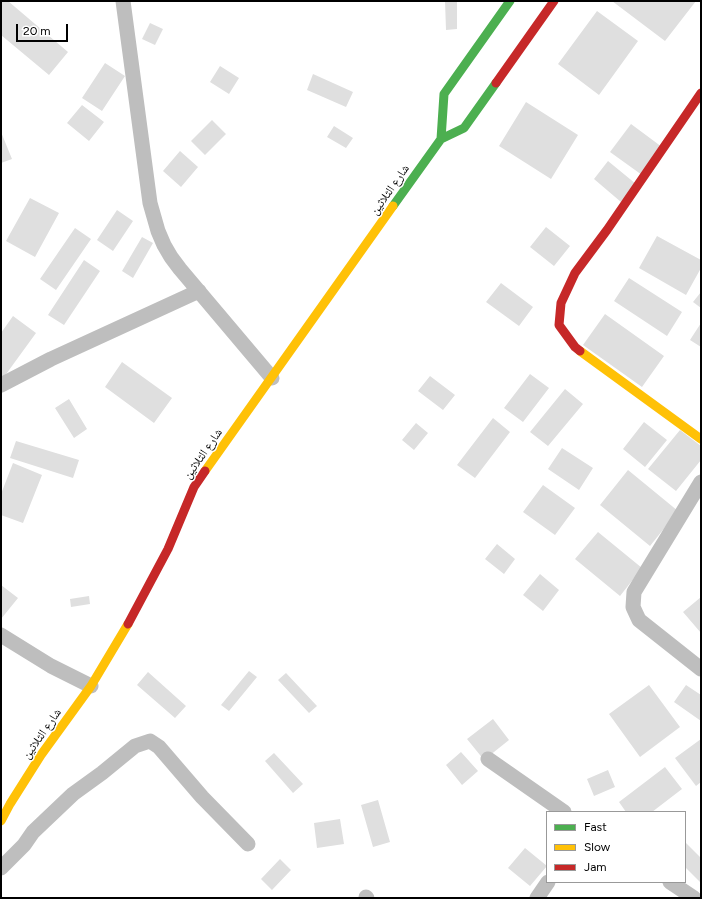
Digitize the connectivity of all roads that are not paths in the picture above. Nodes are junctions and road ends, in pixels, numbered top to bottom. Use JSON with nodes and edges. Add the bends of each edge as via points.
{"nodes":[{"id":1,"x":123,"y":1,"type":"edge"},
{"id":2,"x":510,"y":1,"type":"edge"},
{"id":3,"x":554,"y":1,"type":"edge"},
{"id":4,"x":701,"y":93,"type":"edge"},
{"id":5,"x":441,"y":138,"type":"junction"},
{"id":6,"x":199,"y":291,"type":"junction"},
{"id":7,"x":272,"y":378,"type":"junction"},
{"id":8,"x":1,"y":385,"type":"edge"},
{"id":9,"x":701,"y":439,"type":"edge"},
{"id":10,"x":701,"y":482,"type":"edge"},
{"id":11,"x":1,"y":634,"type":"edge"},
{"id":12,"x":701,"y":669,"type":"edge"},
{"id":13,"x":91,"y":686,"type":"junction"},
{"id":14,"x":488,"y":759,"type":"dead end"},
{"id":15,"x":563,"y":811,"type":"edge"},
{"id":16,"x":1,"y":821,"type":"edge"},
{"id":17,"x":248,"y":844,"type":"dead end"},
{"id":18,"x":1,"y":868,"type":"edge"},
{"id":19,"x":547,"y":883,"type":"edge"},
{"id":20,"x":672,"y":883,"type":"edge"},
{"id":21,"x":537,"y":898,"type":"edge"},
{"id":22,"x":694,"y":898,"type":"edge"}],
"edges":[{"from":1,"to":6,"type":"street","via":[[150,204],[164,245]]},
{"from":2,"to":5,"type":"street","via":[[444,94]]},
{"from":3,"to":5,"type":"street","via":[[464,128]]},
{"from":4,"to":9,"type":"street","via":[[607,230],[574,273],[561,303],[559,325],[575,347]]},
{"from":5,"to":7,"type":"street","name":"شارع الثلاثين"},
{"from":6,"to":7,"type":"street"},
{"from":6,"to":8,"type":"street","via":[[51,359]]},
{"from":7,"to":13,"type":"street","name":"شارع الثلاثين","via":[[194,487],[168,548]]},
{"from":10,"to":12,"type":"street","via":[[634,592],[633,607],[639,620]]},
{"from":11,"to":13,"type":"street","via":[[51,666]]},
{"from":13,"to":16,"type":"street","name":"شارع الثلاثين","via":[[41,755]]},
{"from":14,"to":15,"type":"street"},
{"from":17,"to":18,"type":"street","via":[[159,747],[150,741],[135,746],[73,794],[33,832]]},
{"from":19,"to":21,"type":"street"},
{"from":20,"to":22,"type":"street"}]}
